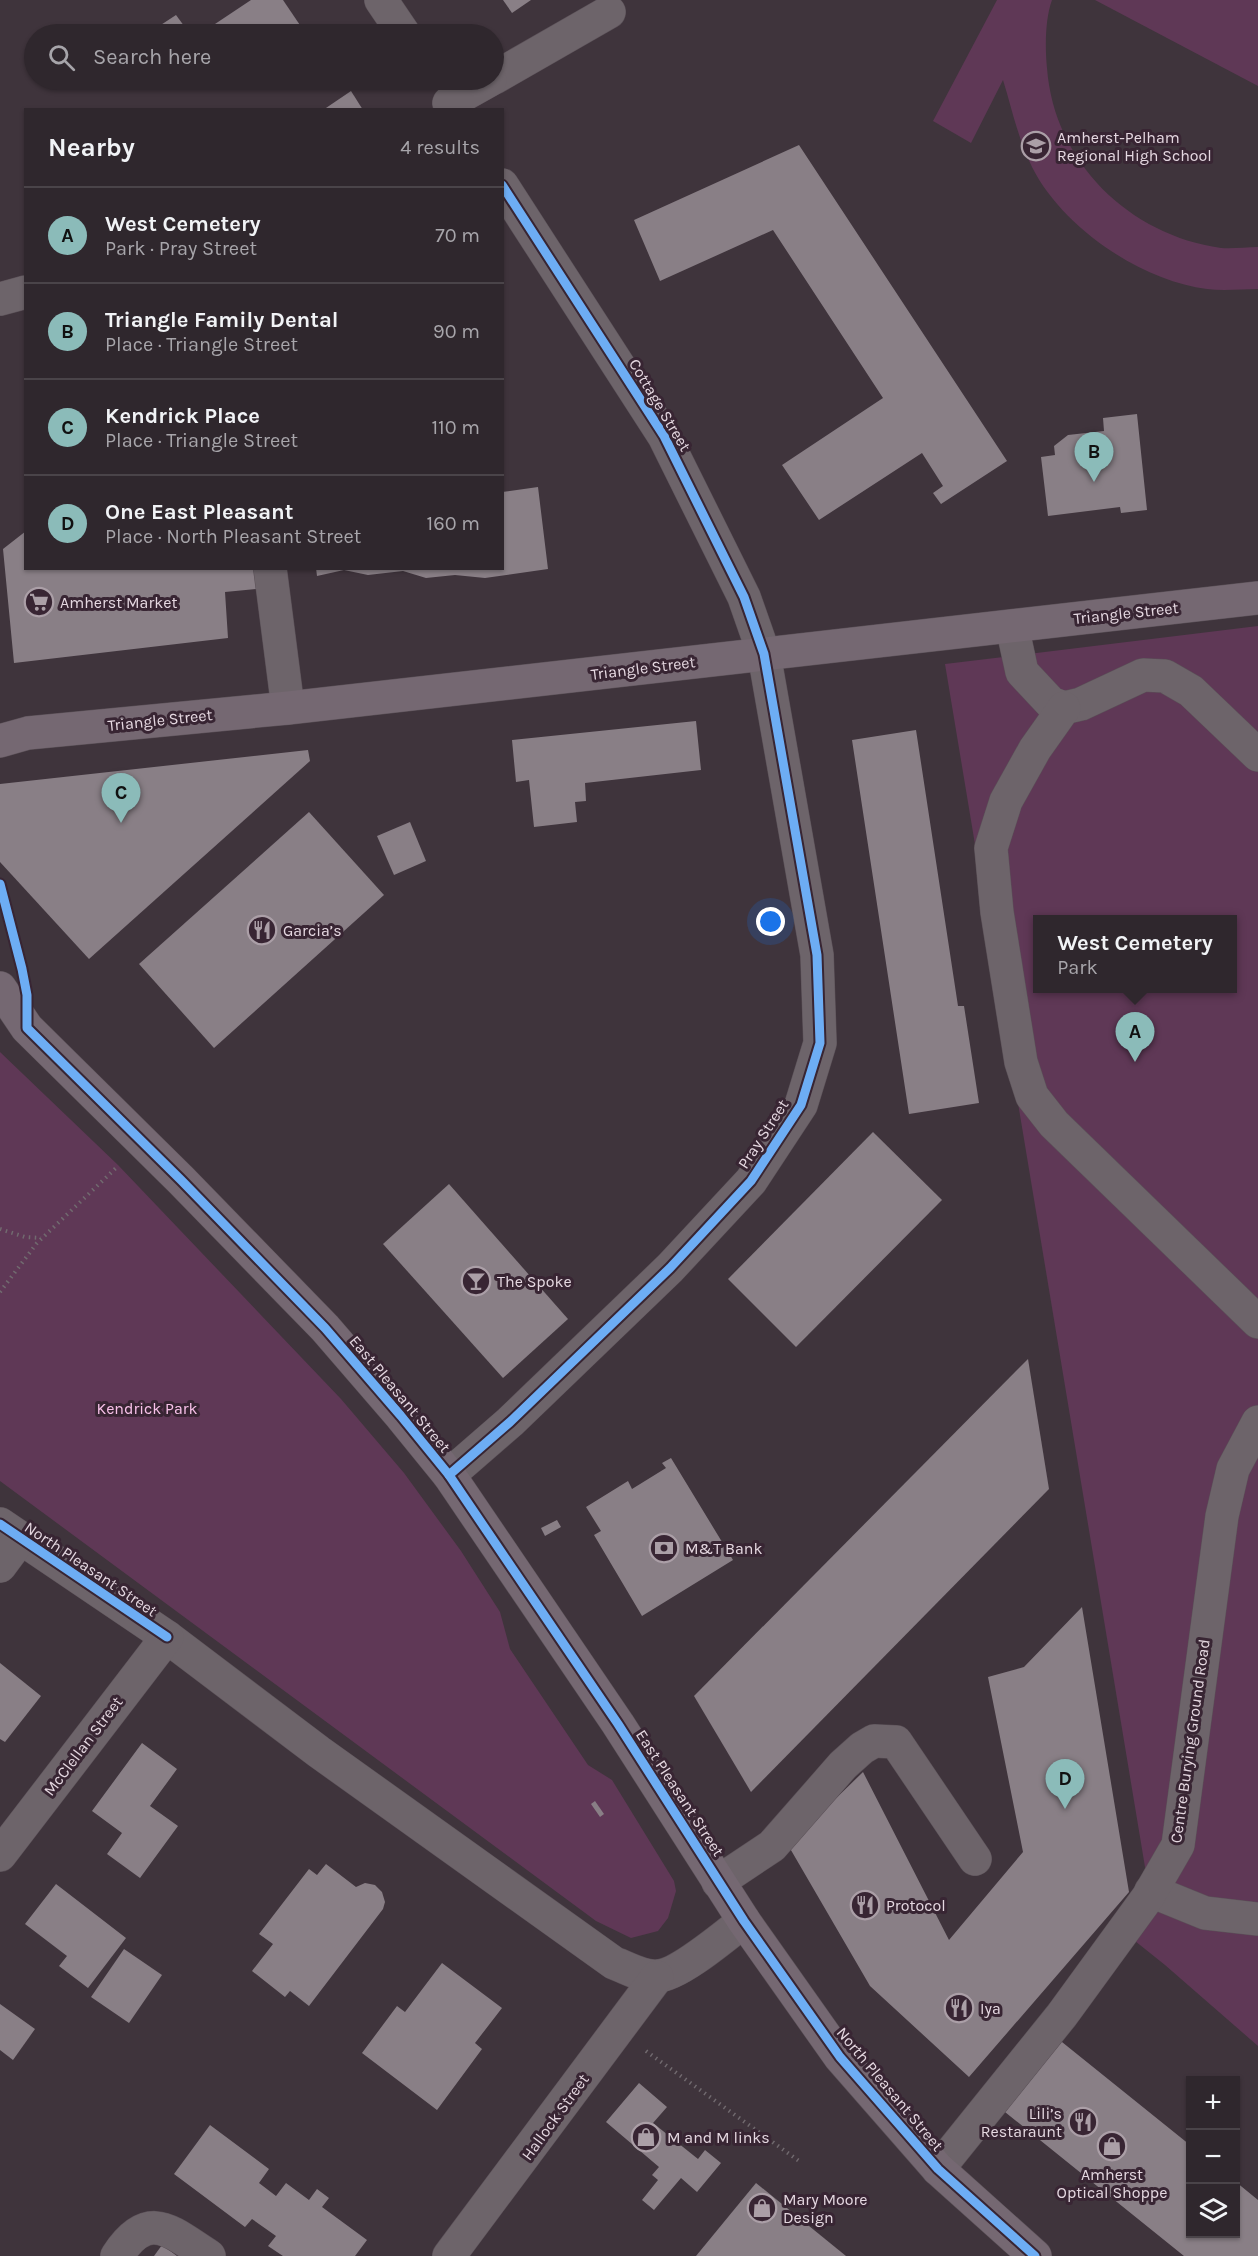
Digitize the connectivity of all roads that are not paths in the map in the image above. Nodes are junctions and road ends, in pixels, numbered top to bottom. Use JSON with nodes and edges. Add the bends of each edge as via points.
{"nodes":[{"id":1,"x":381,"y":0,"type":"edge"},
{"id":2,"x":609,"y":12,"type":"dead end"},
{"id":3,"x":397,"y":24,"type":"edge"},
{"id":4,"x":504,"y":72,"type":"edge"},
{"id":5,"x":463,"y":90,"type":"edge"},
{"id":6,"x":445,"y":97,"type":"edge"},
{"id":7,"x":506,"y":197,"type":"edge"},
{"id":8,"x":24,"y":293,"type":"edge"},
{"id":9,"x":0,"y":299,"type":"edge"},
{"id":10,"x":270,"y":570,"type":"edge"},
{"id":11,"x":1258,"y":598,"type":"edge"},
{"id":12,"x":1012,"y":626,"type":"junction"},
{"id":13,"x":764,"y":654,"type":"junction"},
{"id":14,"x":288,"y":708,"type":"junction"},
{"id":15,"x":1064,"y":708,"type":"junction"},
{"id":16,"x":9,"y":735,"type":"edge"},
{"id":17,"x":1258,"y":755,"type":"edge"},
{"id":18,"x":0,"y":988,"type":"edge"},
{"id":19,"x":14,"y":1020,"type":"edge"},
{"id":20,"x":1258,"y":1322,"type":"edge"},
{"id":21,"x":1258,"y":1422,"type":"edge"},
{"id":22,"x":449,"y":1475,"type":"junction"},
{"id":23,"x":10,"y":1532,"type":"edge"},
{"id":24,"x":0,"y":1566,"type":"edge"},
{"id":25,"x":167,"y":1637,"type":"junction"},
{"id":26,"x":0,"y":1855,"type":"edge"},
{"id":27,"x":975,"y":1860,"type":"dead end"},
{"id":28,"x":718,"y":1882,"type":"junction"},
{"id":29,"x":1151,"y":1891,"type":"junction"},
{"id":30,"x":1258,"y":1919,"type":"edge"},
{"id":31,"x":744,"y":1921,"type":"junction"},
{"id":32,"x":657,"y":1977,"type":"junction"},
{"id":33,"x":938,"y":2169,"type":"junction"},
{"id":34,"x":117,"y":2256,"type":"edge"},
{"id":35,"x":209,"y":2256,"type":"edge"},
{"id":36,"x":449,"y":2256,"type":"edge"},
{"id":37,"x":1035,"y":2256,"type":"edge"}],
"edges":[{"from":1,"to":3,"type":"street"},
{"from":2,"to":4,"type":"street"},
{"from":5,"to":6,"type":"street"},
{"from":7,"to":13,"type":"street","name":"Cottage Street","via":[[664,436],[744,597]]},
{"from":8,"to":9,"type":"street"},
{"from":10,"to":14,"type":"street"},
{"from":11,"to":12,"type":"main road","name":"Triangle Street"},
{"from":12,"to":13,"type":"main road","name":"Triangle Street"},
{"from":12,"to":15,"type":"street","via":[[1022,672],[1051,703]]},
{"from":13,"to":14,"type":"main road","name":"Triangle Street"},
{"from":13,"to":22,"type":"street","name":"Pray Street","via":[[817,956],[820,1043],[801,1105],[751,1181],[670,1268],[510,1422]]},
{"from":14,"to":16,"type":"main road","name":"Triangle Street"},
{"from":15,"to":17,"type":"street","via":[[1143,675],[1165,676],[1191,691]]},
{"from":15,"to":20,"type":"street","via":[[1006,801],[991,848],[997,912],[1022,1062],[1032,1096],[1062,1132]]},
{"from":18,"to":19,"type":"main road","name":"East Pleasant Street"},
{"from":19,"to":22,"type":"main road","name":"East Pleasant Street","via":[[189,1188],[325,1328]]},
{"from":21,"to":29,"type":"street","name":"Centre Burying Ground Road","via":[[1233,1469],[1222,1516],[1178,1845]]},
{"from":22,"to":28,"type":"main road","name":"East Pleasant Street","via":[[624,1733]]},
{"from":23,"to":24,"type":"street"},
{"from":23,"to":25,"type":"street","name":"North Pleasant Street"},
{"from":25,"to":26,"type":"street","name":"McClellan Street"},
{"from":25,"to":32,"type":"street","name":"North Pleasant Street","via":[[328,1759],[614,1963]]},
{"from":27,"to":28,"type":"street","via":[[896,1742],[874,1742],[843,1765],[772,1846]]},
{"from":28,"to":31,"type":"main road","name":"East Pleasant Street"},
{"from":29,"to":30,"type":"street","via":[[1205,1913]]},
{"from":29,"to":33,"type":"street","name":"Centre Burying Ground Road","via":[[1062,2015]]},
{"from":31,"to":32,"type":"street","via":[[692,1959]]},
{"from":31,"to":33,"type":"main road","name":"North Pleasant Street","via":[[840,2057]]},
{"from":32,"to":36,"type":"street","name":"Hallock Street"},
{"from":33,"to":37,"type":"main road","name":"North Pleasant Street"},
{"from":34,"to":35,"type":"street","via":[[127,2241],[154,2226]]}]}
